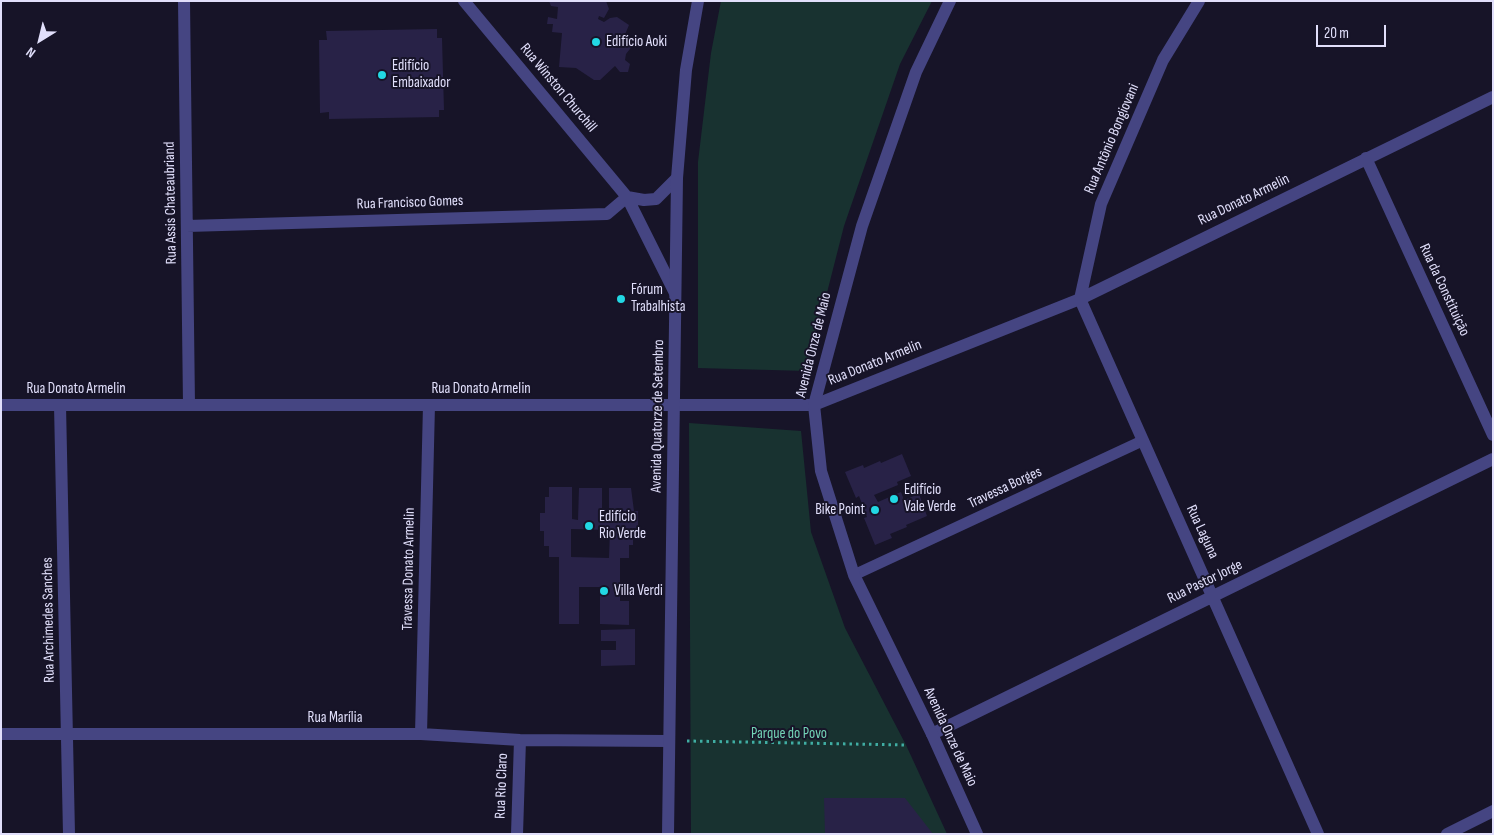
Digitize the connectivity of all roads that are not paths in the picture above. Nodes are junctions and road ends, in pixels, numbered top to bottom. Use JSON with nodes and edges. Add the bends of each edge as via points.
{"nodes":[{"id":1,"x":184,"y":1,"type":"edge"},
{"id":2,"x":464,"y":1,"type":"edge"},
{"id":3,"x":698,"y":1,"type":"edge"},
{"id":4,"x":950,"y":1,"type":"edge"},
{"id":5,"x":1199,"y":1,"type":"edge"},
{"id":6,"x":1493,"y":97,"type":"edge"},
{"id":7,"x":1366,"y":158,"type":"junction"},
{"id":8,"x":677,"y":178,"type":"junction"},
{"id":9,"x":627,"y":196,"type":"junction"},
{"id":10,"x":188,"y":226,"type":"junction"},
{"id":11,"x":675,"y":293,"type":"junction"},
{"id":12,"x":1080,"y":299,"type":"junction"},
{"id":13,"x":1,"y":405,"type":"edge"},
{"id":14,"x":60,"y":405,"type":"junction"},
{"id":15,"x":189,"y":405,"type":"junction"},
{"id":16,"x":429,"y":405,"type":"junction"},
{"id":17,"x":674,"y":405,"type":"junction"},
{"id":18,"x":814,"y":405,"type":"junction"},
{"id":19,"x":1493,"y":435,"type":"edge"},
{"id":20,"x":1142,"y":441,"type":"junction"},
{"id":21,"x":1493,"y":459,"type":"edge"},
{"id":22,"x":854,"y":575,"type":"junction"},
{"id":23,"x":1214,"y":596,"type":"junction"},
{"id":24,"x":1,"y":734,"type":"edge"},
{"id":25,"x":69,"y":734,"type":"junction"},
{"id":26,"x":421,"y":734,"type":"junction"},
{"id":27,"x":932,"y":734,"type":"junction"},
{"id":28,"x":520,"y":740,"type":"junction"},
{"id":29,"x":668,"y":741,"type":"junction"},
{"id":30,"x":1493,"y":811,"type":"edge"},
{"id":31,"x":69,"y":834,"type":"edge"},
{"id":32,"x":517,"y":834,"type":"edge"},
{"id":33,"x":668,"y":834,"type":"edge"},
{"id":34,"x":976,"y":834,"type":"edge"},
{"id":35,"x":1318,"y":834,"type":"edge"},
{"id":36,"x":1447,"y":834,"type":"edge"}],
"edges":[{"from":1,"to":10,"type":"street","name":"Rua Assis Chateaubriand"},
{"from":2,"to":9,"type":"street","name":"Rua Winston Churchill"},
{"from":3,"to":8,"type":"street","name":"Avenida Quatorze de Setembro","via":[[686,70]]},
{"from":4,"to":18,"type":"street","name":"Avenida Onze de Maio","via":[[916,72],[862,226]]},
{"from":5,"to":12,"type":"street","name":"Rua Antônio Bongiovani","via":[[1164,60],[1101,204]]},
{"from":6,"to":7,"type":"street","name":"Rua Donato Armelin"},
{"from":7,"to":12,"type":"street","name":"Rua Donato Armelin"},
{"from":7,"to":19,"type":"street","name":"Rua da Constituição"},
{"from":8,"to":9,"type":"street","via":[[656,199]]},
{"from":8,"to":11,"type":"street","name":"Avenida Quatorze de Setembro"},
{"from":9,"to":10,"type":"street","name":"Rua Francisco Gomes","via":[[607,214]]},
{"from":9,"to":11,"type":"street","name":"Rua Winston Churchill"},
{"from":10,"to":15,"type":"street","name":"Rua Assis Chateaubriand"},
{"from":11,"to":17,"type":"street","name":"Avenida Quatorze de Setembro"},
{"from":12,"to":18,"type":"street","name":"Rua Donato Armelin"},
{"from":12,"to":20,"type":"street","name":"Rua Laguna"},
{"from":13,"to":14,"type":"street","name":"Rua Donato Armelin"},
{"from":14,"to":15,"type":"street","name":"Rua Donato Armelin"},
{"from":14,"to":25,"type":"street","name":"Rua Archimedes Sanches"},
{"from":15,"to":16,"type":"street","name":"Rua Donato Armelin"},
{"from":16,"to":17,"type":"street","name":"Rua Donato Armelin"},
{"from":16,"to":26,"type":"street","name":"Travessa Donato Armelin"},
{"from":17,"to":18,"type":"street","name":"Rua Donato Armelin"},
{"from":17,"to":29,"type":"street","name":"Avenida Quatorze de Setembro"},
{"from":18,"to":22,"type":"street","name":"Avenida Onze de Maio","via":[[821,471]]},
{"from":20,"to":22,"type":"lane","name":"Travessa Borges"},
{"from":20,"to":23,"type":"street","name":"Rua Laguna"},
{"from":21,"to":23,"type":"street","name":"Rua Pastor Jorge"},
{"from":22,"to":27,"type":"street","name":"Avenida Onze de Maio"},
{"from":23,"to":27,"type":"street","name":"Rua Pastor Jorge"},
{"from":23,"to":35,"type":"street","name":"Rua Laguna"},
{"from":24,"to":25,"type":"street","name":"Rua Marília"},
{"from":25,"to":26,"type":"street","name":"Rua Marília"},
{"from":25,"to":31,"type":"street","name":"Rua Archimedes Sanches"},
{"from":26,"to":28,"type":"street","name":"Rua Marília"},
{"from":27,"to":34,"type":"street","name":"Avenida Onze de Maio"},
{"from":28,"to":29,"type":"street","name":"Rua Marília"},
{"from":28,"to":32,"type":"street","name":"Rua Rio Claro"},
{"from":29,"to":33,"type":"street","name":"Avenida Quatorze de Setembro"},
{"from":30,"to":36,"type":"street"}]}
